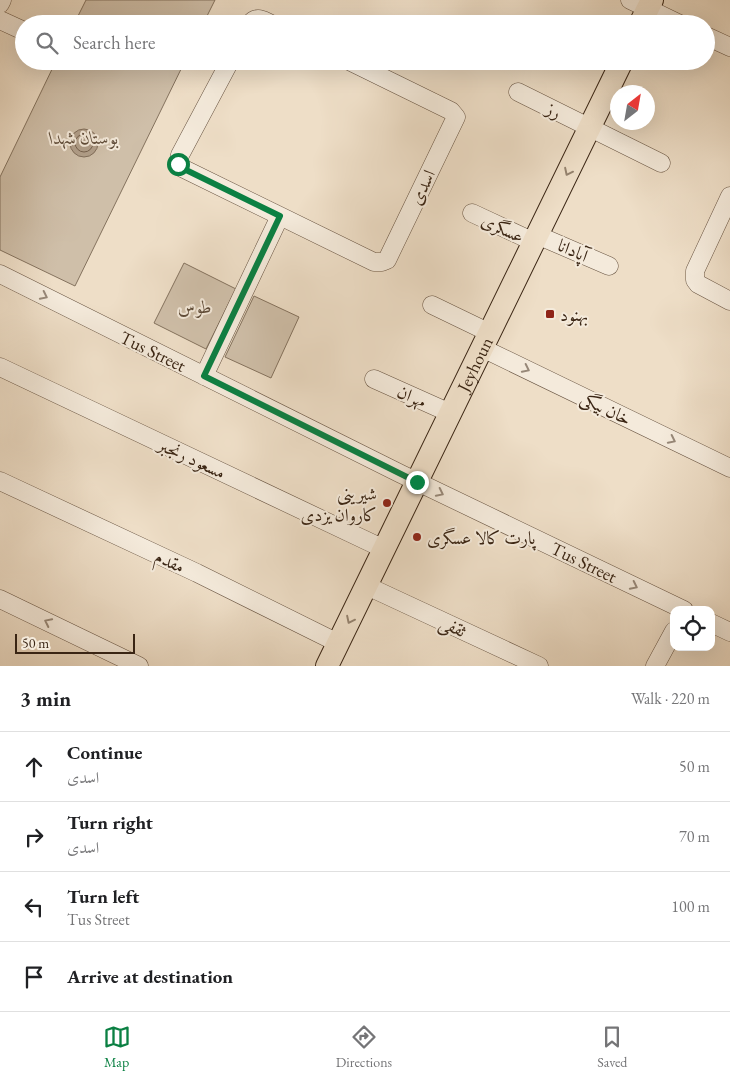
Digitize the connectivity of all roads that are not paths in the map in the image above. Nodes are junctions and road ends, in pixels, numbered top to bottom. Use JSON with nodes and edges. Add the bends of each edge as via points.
{"nodes":[{"id":1,"x":2,"y":0,"type":"edge"},
{"id":2,"x":0,"y":4,"type":"edge"},
{"id":3,"x":642,"y":8,"type":"edge"},
{"id":4,"x":659,"y":15,"type":"edge"},
{"id":5,"x":0,"y":20,"type":"edge"},
{"id":6,"x":15,"y":27,"type":"edge"},
{"id":7,"x":715,"y":40,"type":"edge"},
{"id":8,"x":730,"y":47,"type":"edge"},
{"id":9,"x":225,"y":70,"type":"edge"},
{"id":10,"x":367,"y":70,"type":"edge"},
{"id":11,"x":618,"y":70,"type":"edge"},
{"id":12,"x":518,"y":92,"type":"dead end"},
{"id":13,"x":590,"y":128,"type":"junction"},
{"id":14,"x":661,"y":163,"type":"dead end"},
{"id":15,"x":730,"y":196,"type":"edge"},
{"id":16,"x":472,"y":214,"type":"dead end"},
{"id":17,"x":280,"y":216,"type":"junction"},
{"id":18,"x":536,"y":238,"type":"junction"},
{"id":19,"x":609,"y":266,"type":"dead end"},
{"id":20,"x":0,"y":274,"type":"edge"},
{"id":21,"x":730,"y":301,"type":"edge"},
{"id":22,"x":432,"y":305,"type":"dead end"},
{"id":23,"x":486,"y":340,"type":"junction"},
{"id":24,"x":0,"y":367,"type":"edge"},
{"id":25,"x":204,"y":376,"type":"junction"},
{"id":26,"x":374,"y":379,"type":"dead end"},
{"id":27,"x":450,"y":414,"type":"junction"},
{"id":28,"x":730,"y":468,"type":"edge"},
{"id":29,"x":0,"y":481,"type":"edge"},
{"id":30,"x":417,"y":482,"type":"junction"},
{"id":31,"x":384,"y":549,"type":"junction"},
{"id":32,"x":366,"y":586,"type":"junction"},
{"id":33,"x":0,"y":599,"type":"edge"},
{"id":34,"x":676,"y":606,"type":"edge"},
{"id":35,"x":715,"y":625,"type":"edge"},
{"id":36,"x":730,"y":632,"type":"edge"},
{"id":37,"x":670,"y":638,"type":"edge"},
{"id":38,"x":338,"y":643,"type":"junction"},
{"id":39,"x":139,"y":666,"type":"edge"},
{"id":40,"x":327,"y":666,"type":"edge"},
{"id":41,"x":539,"y":666,"type":"edge"},
{"id":42,"x":655,"y":666,"type":"edge"}],
"edges":[{"from":1,"to":2,"type":"street"},
{"from":3,"to":4,"type":"street"},
{"from":5,"to":6,"type":"street"},
{"from":7,"to":8,"type":"street"},
{"from":9,"to":17,"type":"street","name":"اسدی","via":[[178,164]]},
{"from":10,"to":17,"type":"street","name":"اسدی","via":[[451,111],[456,117],[387,260],[374,262]]},
{"from":11,"to":13,"type":"main road","name":"Jeyhoun"},
{"from":12,"to":13,"type":"street","name":"رز"},
{"from":13,"to":14,"type":"street","name":"رز"},
{"from":13,"to":18,"type":"main road","name":"Jeyhoun","one_way":true},
{"from":15,"to":21,"type":"street","via":[[695,271],[695,280]]},
{"from":16,"to":18,"type":"street","name":"عسگری"},
{"from":17,"to":25,"type":"street"},
{"from":18,"to":19,"type":"street","name":"آپادانا"},
{"from":18,"to":23,"type":"main road","name":"Jeyhoun"},
{"from":20,"to":25,"type":"street","name":"Tus Street","one_way":true},
{"from":22,"to":23,"type":"street","name":"خان بیگی"},
{"from":23,"to":27,"type":"main road","name":"Jeyhoun"},
{"from":23,"to":28,"type":"street","name":"خان بیگی","one_way":true},
{"from":24,"to":31,"type":"street","name":"مسعود رنجبر"},
{"from":25,"to":30,"type":"street","name":"Tus Street"},
{"from":26,"to":27,"type":"street","name":"مهران"},
{"from":27,"to":30,"type":"main road","name":"Jeyhoun"},
{"from":29,"to":38,"type":"street","name":"مقدم"},
{"from":30,"to":31,"type":"main road","name":"Jeyhoun"},
{"from":30,"to":34,"type":"street","name":"Tus Street","one_way":true},
{"from":31,"to":32,"type":"main road","name":"Jeyhoun"},
{"from":32,"to":38,"type":"main road","name":"Jeyhoun","one_way":true},
{"from":32,"to":41,"type":"street","name":"ثقفی"},
{"from":39,"to":33,"type":"street","one_way":true},
{"from":35,"to":36,"type":"street"},
{"from":37,"to":42,"type":"street"},
{"from":38,"to":40,"type":"main road","name":"Jeyhoun"}]}
